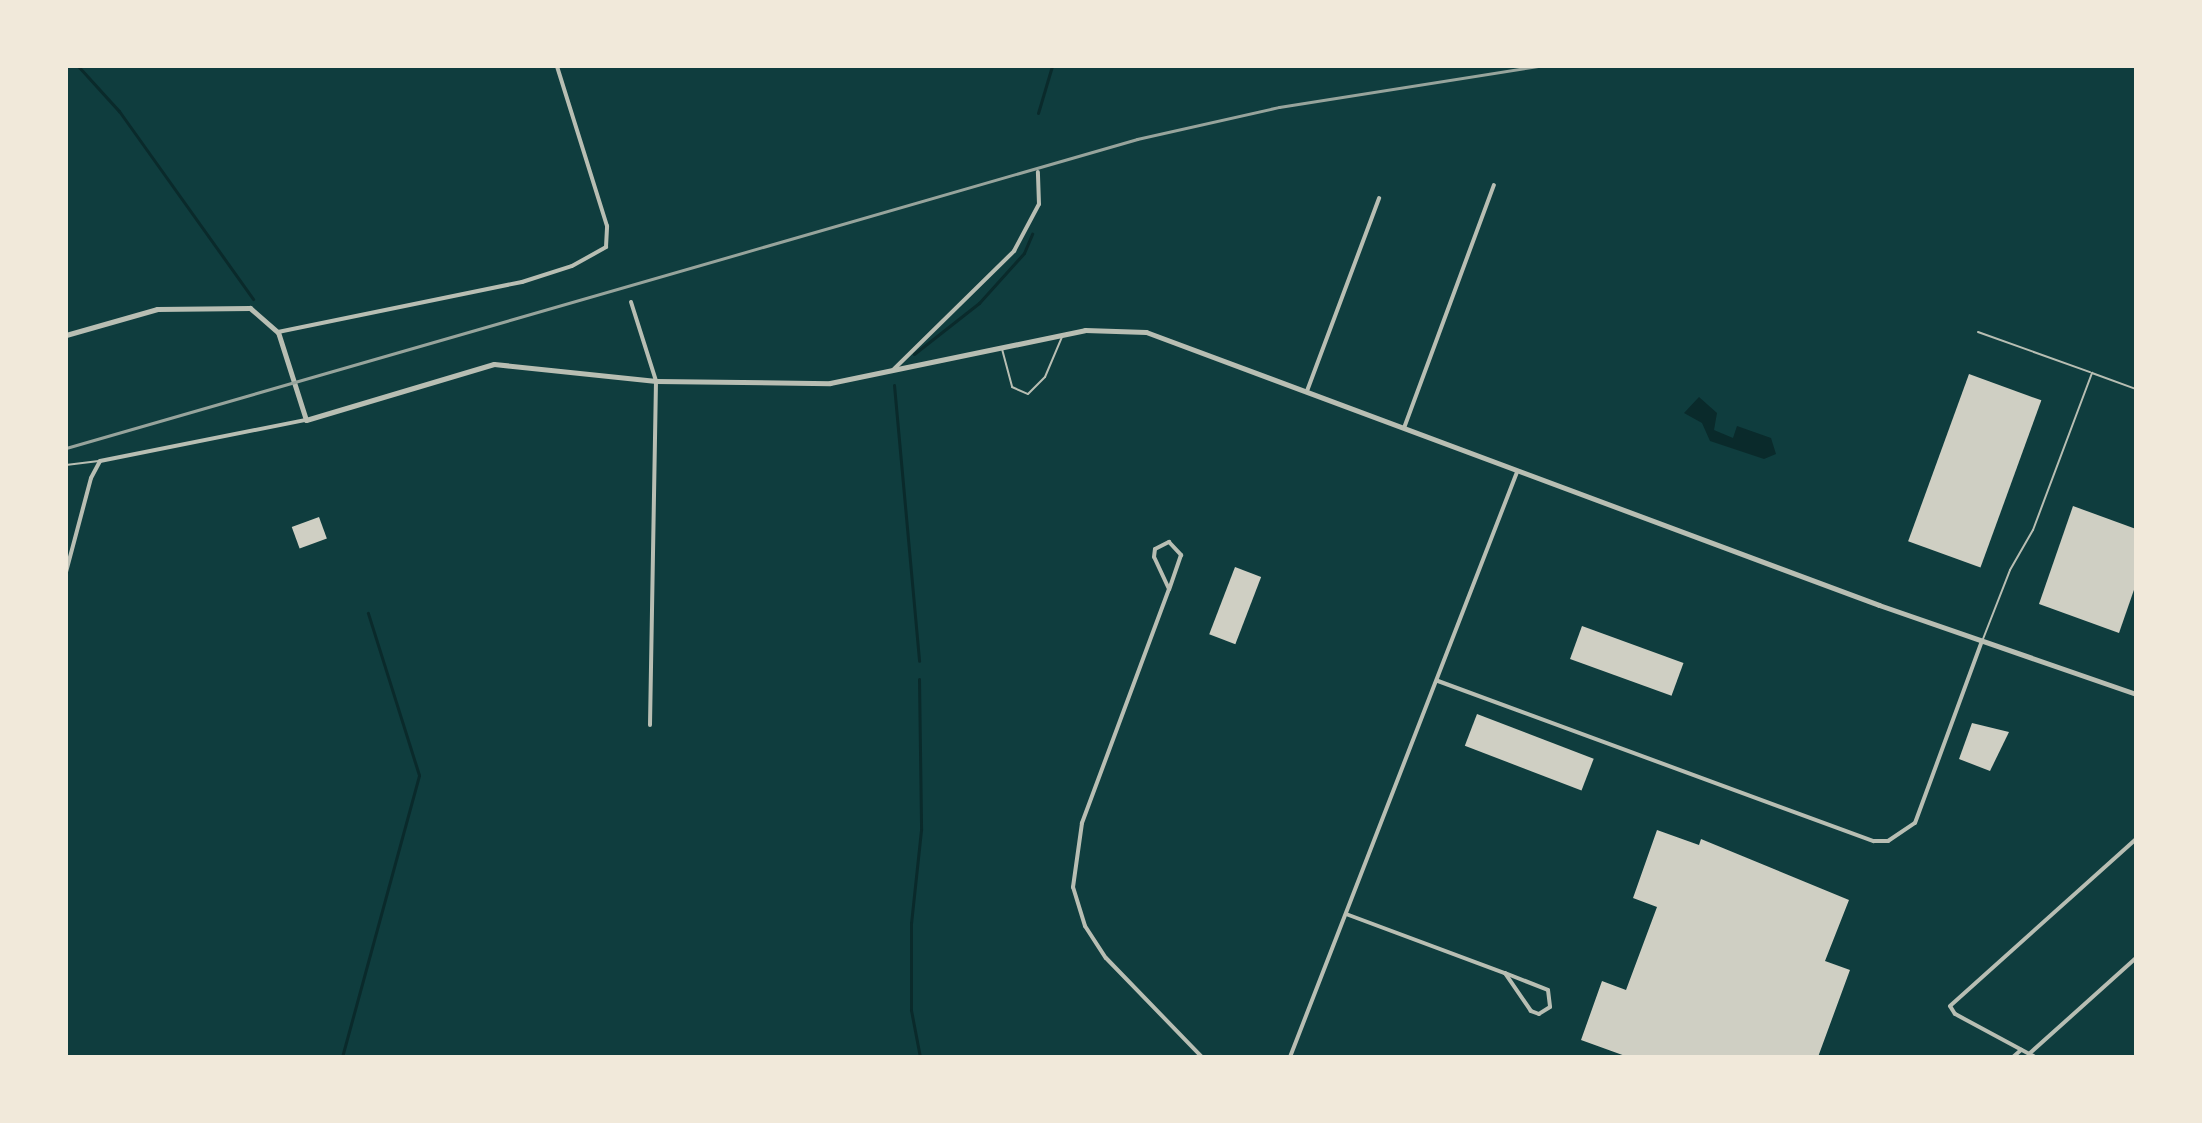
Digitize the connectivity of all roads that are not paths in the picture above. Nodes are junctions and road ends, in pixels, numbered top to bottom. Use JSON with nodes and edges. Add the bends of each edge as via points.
{"nodes":[{"id":1,"x":557,"y":66,"type":"edge"},
{"id":2,"x":1038,"y":172,"type":"dead end"},
{"id":3,"x":1494,"y":185,"type":"dead end"},
{"id":4,"x":1379,"y":198,"type":"dead end"},
{"id":5,"x":631,"y":302,"type":"dead end"},
{"id":6,"x":278,"y":332,"type":"junction"},
{"id":7,"x":1978,"y":332,"type":"dead end"},
{"id":8,"x":66,"y":335,"type":"edge"},
{"id":9,"x":1063,"y":335,"type":"junction"},
{"id":10,"x":1002,"y":348,"type":"junction"},
{"id":11,"x":893,"y":370,"type":"junction"},
{"id":12,"x":2092,"y":373,"type":"junction"},
{"id":13,"x":656,"y":381,"type":"junction"},
{"id":14,"x":2136,"y":389,"type":"edge"},
{"id":15,"x":1307,"y":391,"type":"junction"},
{"id":16,"x":306,"y":420,"type":"junction"},
{"id":17,"x":1404,"y":428,"type":"junction"},
{"id":18,"x":100,"y":461,"type":"junction"},
{"id":19,"x":66,"y":465,"type":"edge"},
{"id":20,"x":1517,"y":472,"type":"junction"},
{"id":21,"x":66,"y":572,"type":"edge"},
{"id":22,"x":1169,"y":589,"type":"junction"},
{"id":23,"x":1983,"y":640,"type":"junction"},
{"id":24,"x":1438,"y":681,"type":"junction"},
{"id":25,"x":2136,"y":694,"type":"edge"},
{"id":26,"x":650,"y":725,"type":"dead end"},
{"id":27,"x":2136,"y":839,"type":"edge"},
{"id":28,"x":1345,"y":914,"type":"junction"},
{"id":29,"x":2136,"y":958,"type":"edge"},
{"id":30,"x":1505,"y":973,"type":"junction"},
{"id":31,"x":2021,"y":1050,"type":"junction"},
{"id":32,"x":2029,"y":1054,"type":"junction"},
{"id":33,"x":1202,"y":1057,"type":"edge"},
{"id":34,"x":1290,"y":1057,"type":"edge"},
{"id":35,"x":2013,"y":1057,"type":"edge"},
{"id":36,"x":2035,"y":1057,"type":"edge"}],
"edges":[{"from":1,"to":6,"type":"street","via":[[607,226],[606,247],[584,261],[522,282]]},
{"from":2,"to":11,"type":"street","via":[[1039,204],[1020,242]]},
{"from":3,"to":17,"type":"street"},
{"from":4,"to":15,"type":"street"},
{"from":5,"to":13,"type":"street"},
{"from":6,"to":8,"type":"street","via":[[250,308],[170,309],[134,312]]},
{"from":6,"to":16,"type":"street"},
{"from":7,"to":12,"type":"lane"},
{"from":9,"to":10,"type":"street"},
{"from":9,"to":10,"type":"lane","via":[[1045,377],[1028,394],[1012,387]]},
{"from":9,"to":15,"type":"street","via":[[1116,328],[1146,332]]},
{"from":10,"to":11,"type":"street"},
{"from":11,"to":13,"type":"street","via":[[830,383]]},
{"from":12,"to":14,"type":"lane"},
{"from":12,"to":23,"type":"lane","via":[[2033,530],[2010,570]]},
{"from":13,"to":16,"type":"street","via":[[494,364]]},
{"from":13,"to":26,"type":"street"},
{"from":15,"to":17,"type":"street"},
{"from":16,"to":18,"type":"street"},
{"from":17,"to":20,"type":"street"},
{"from":18,"to":19,"type":"lane"},
{"from":18,"to":21,"type":"street"},
{"from":20,"to":23,"type":"street"},
{"from":20,"to":24,"type":"street"},
{"from":22,"to":22,"type":"street","via":[[1181,555],[1169,542],[1155,549],[1154,557]]},
{"from":22,"to":33,"type":"street","via":[[1082,823],[1073,887],[1085,926],[1106,958]]},
{"from":23,"to":24,"type":"street","via":[[1915,823],[1888,841],[1874,841]]},
{"from":23,"to":25,"type":"street"},
{"from":24,"to":28,"type":"street"},
{"from":27,"to":31,"type":"street","via":[[1950,1006],[1955,1014]]},
{"from":28,"to":30,"type":"street"},
{"from":28,"to":34,"type":"street"},
{"from":29,"to":32,"type":"street"},
{"from":30,"to":30,"type":"street","via":[[1531,1011],[1539,1014],[1550,1007],[1548,990]]},
{"from":31,"to":32,"type":"street"},
{"from":31,"to":35,"type":"street"},
{"from":32,"to":36,"type":"street"}]}
